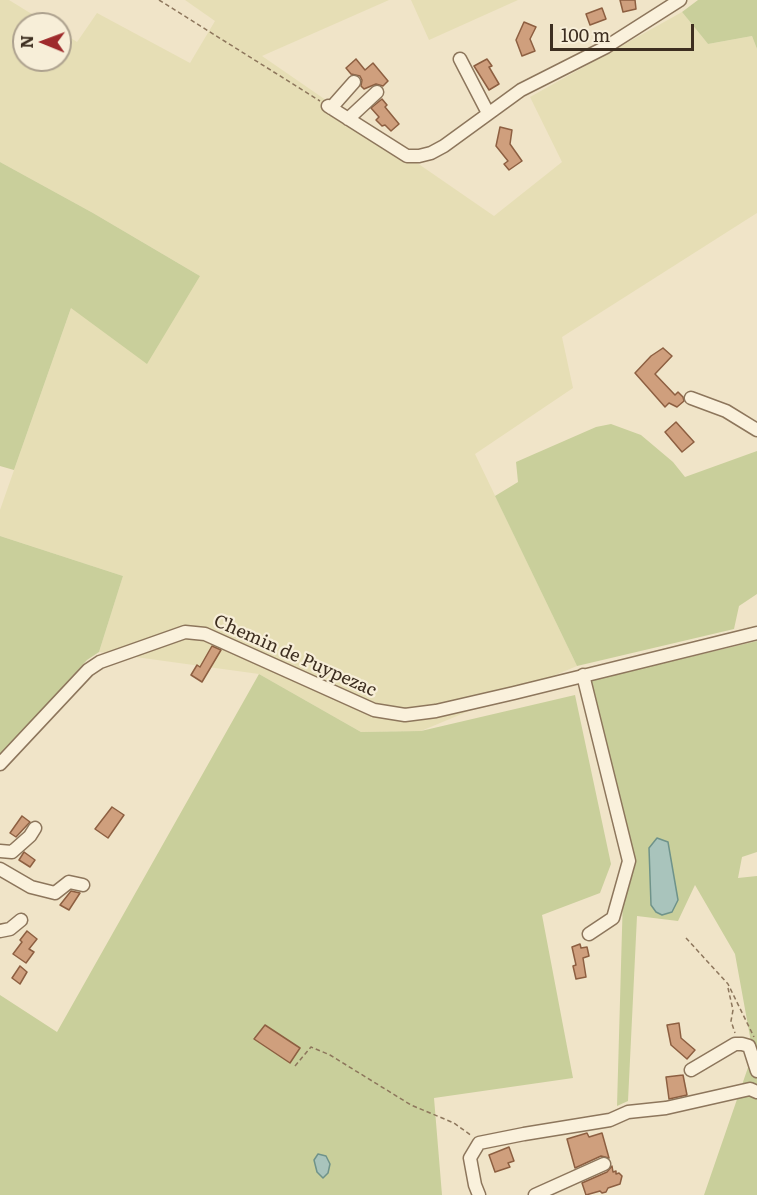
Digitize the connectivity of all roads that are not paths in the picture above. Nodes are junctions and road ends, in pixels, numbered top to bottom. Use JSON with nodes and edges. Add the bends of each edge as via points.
{"nodes":[{"id":1,"x":680,"y":0,"type":"edge"},
{"id":2,"x":460,"y":58,"type":"dead end"},
{"id":3,"x":354,"y":82,"type":"dead end"},
{"id":4,"x":377,"y":92,"type":"dead end"},
{"id":5,"x":488,"y":113,"type":"junction"},
{"id":6,"x":348,"y":119,"type":"junction"},
{"id":7,"x":691,"y":398,"type":"dead end"},
{"id":8,"x":757,"y":430,"type":"edge"},
{"id":9,"x":757,"y":633,"type":"edge"},
{"id":10,"x":583,"y":675,"type":"junction"},
{"id":11,"x":0,"y":764,"type":"edge"},
{"id":12,"x":35,"y":828,"type":"dead end"},
{"id":13,"x":0,"y":851,"type":"edge"},
{"id":14,"x":0,"y":869,"type":"edge"},
{"id":15,"x":83,"y":885,"type":"dead end"},
{"id":16,"x":21,"y":920,"type":"dead end"},
{"id":17,"x":0,"y":931,"type":"edge"},
{"id":18,"x":589,"y":934,"type":"dead end"},
{"id":19,"x":691,"y":1070,"type":"dead end"},
{"id":20,"x":757,"y":1071,"type":"edge"},
{"id":21,"x":757,"y":1092,"type":"edge"},
{"id":22,"x":604,"y":1164,"type":"dead end"},
{"id":23,"x":479,"y":1195,"type":"edge"},
{"id":24,"x":535,"y":1195,"type":"edge"}],
"edges":[{"from":1,"to":5,"type":"street","via":[[615,42],[521,90]]},
{"from":2,"to":5,"type":"street"},
{"from":3,"to":6,"type":"street","via":[[329,107]]},
{"from":4,"to":6,"type":"street"},
{"from":5,"to":6,"type":"street","via":[[444,146],[418,156],[407,156]]},
{"from":7,"to":8,"type":"street","via":[[726,411]]},
{"from":9,"to":10,"type":"street","name":"Chemin de Puypezac"},
{"from":10,"to":11,"type":"street","name":"Chemin de Puypezac","via":[[405,715],[374,710],[205,634],[185,633],[100,662],[88,670]]},
{"from":10,"to":18,"type":"street","via":[[629,861],[613,918]]},
{"from":12,"to":13,"type":"street","via":[[12,852]]},
{"from":14,"to":15,"type":"street","via":[[31,887],[56,893],[69,882]]},
{"from":16,"to":17,"type":"street"},
{"from":19,"to":20,"type":"street","via":[[735,1044],[742,1044],[749,1046]]},
{"from":21,"to":23,"type":"street","via":[[750,1089],[480,1143],[470,1158]]},
{"from":22,"to":24,"type":"street"}]}
